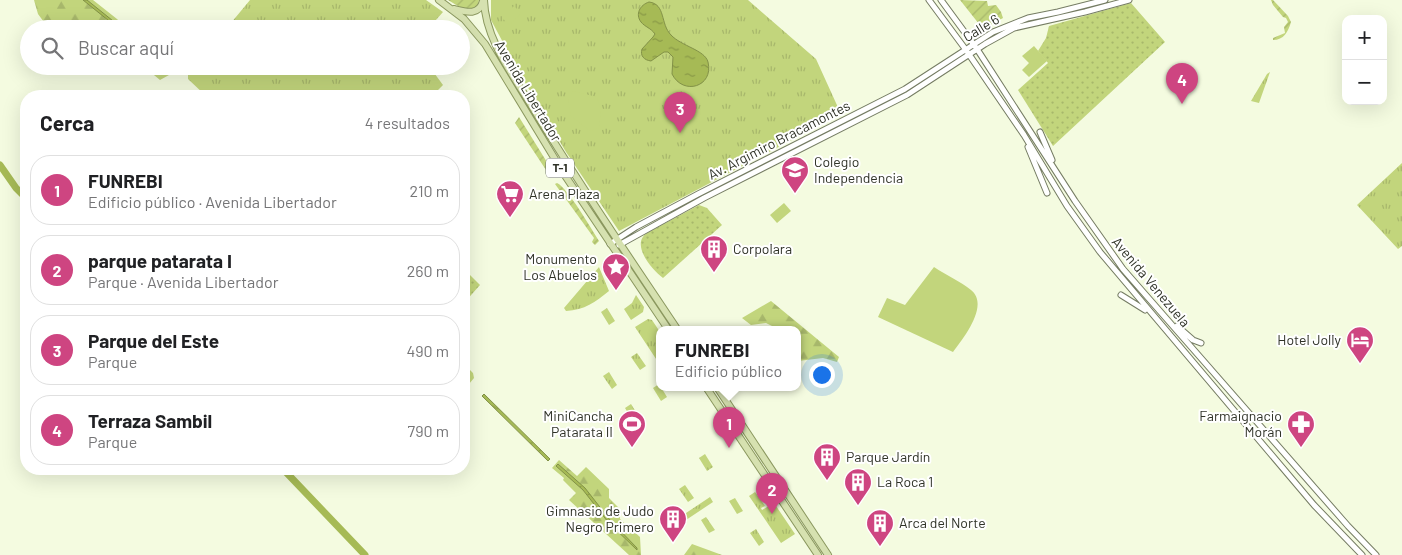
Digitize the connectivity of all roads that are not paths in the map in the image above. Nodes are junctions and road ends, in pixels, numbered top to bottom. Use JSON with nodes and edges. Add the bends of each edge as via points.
{"nodes":[{"id":1,"x":439,"y":0,"type":"edge"},
{"id":2,"x":484,"y":0,"type":"edge"},
{"id":3,"x":929,"y":0,"type":"edge"},
{"id":4,"x":941,"y":0,"type":"edge"},
{"id":5,"x":1105,"y":0,"type":"edge"},
{"id":6,"x":1129,"y":0,"type":"edge"},
{"id":7,"x":452,"y":8,"type":"junction"},
{"id":8,"x":465,"y":20,"type":"edge"},
{"id":9,"x":470,"y":26,"type":"edge"},
{"id":10,"x":974,"y":44,"type":"junction"},
{"id":11,"x":977,"y":49,"type":"junction"},
{"id":12,"x":966,"y":50,"type":"junction"},
{"id":13,"x":958,"y":55,"type":"joint"},
{"id":14,"x":969,"y":55,"type":"junction"},
{"id":15,"x":1040,"y":132,"type":"dead end"},
{"id":16,"x":1024,"y":135,"type":"junction"},
{"id":17,"x":1058,"y":175,"type":"junction"},
{"id":18,"x":1047,"y":193,"type":"dead end"},
{"id":19,"x":618,"y":241,"type":"junction"},
{"id":20,"x":612,"y":246,"type":"junction"},
{"id":21,"x":1121,"y":295,"type":"dead end"},
{"id":22,"x":1155,"y":318,"type":"junction"},
{"id":23,"x":1166,"y":318,"type":"junction"},
{"id":24,"x":666,"y":326,"type":"edge"},
{"id":25,"x":676,"y":326,"type":"edge"},
{"id":26,"x":1201,"y":343,"type":"dead end"},
{"id":27,"x":709,"y":391,"type":"edge"},
{"id":28,"x":720,"y":391,"type":"edge"},
{"id":29,"x":1346,"y":539,"type":"junction"},
{"id":30,"x":818,"y":555,"type":"edge"},
{"id":31,"x":828,"y":555,"type":"edge"},
{"id":32,"x":1357,"y":555,"type":"edge"},
{"id":33,"x":1362,"y":555,"type":"edge"},
{"id":34,"x":1376,"y":555,"type":"edge"}],
"edges":[{"from":1,"to":7,"type":"main road","name":"Avenida Libertador","number":"T-1"},
{"from":2,"to":7,"type":"main road","number":"T-1","via":[[475,12]]},
{"from":2,"to":19,"type":"main road","name":"Avenida Libertador","number":"T-1","via":[[487,24],[504,60]]},
{"from":3,"to":12,"type":"street","name":"Avenida Venezuela"},
{"from":4,"to":10,"type":"street","name":"Avenida Venezuela"},
{"from":5,"to":10,"type":"street","name":"Calle 6","via":[[1020,20]]},
{"from":6,"to":11,"type":"street","via":[[1014,28]]},
{"from":7,"to":8,"type":"main road","name":"Avenida Libertador","number":"T-1"},
{"from":9,"to":20,"type":"main road","name":"Avenida Libertador","number":"T-1","via":[[485,44]]},
{"from":10,"to":11,"type":"street","name":"Avenida Venezuela"},
{"from":10,"to":12,"type":"street","name":"Calle 6"},
{"from":11,"to":14,"type":"street"},
{"from":11,"to":17,"type":"street","name":"Avenida Venezuela"},
{"from":12,"to":13,"type":"street","name":"Calle 6"},
{"from":12,"to":14,"type":"street","name":"Avenida Venezuela"},
{"from":13,"to":19,"type":"street","name":"Av. Argimiro Bracamontes","via":[[905,90],[698,194]]},
{"from":14,"to":16,"type":"street","name":"Avenida Venezuela"},
{"from":14,"to":19,"type":"street","via":[[907,95]]},
{"from":15,"to":17,"type":"street"},
{"from":16,"to":18,"type":"street"},
{"from":16,"to":22,"type":"street","name":"Avenida Venezuela","via":[[1083,230]]},
{"from":17,"to":23,"type":"street","name":"Avenida Venezuela","via":[[1106,247]]},
{"from":19,"to":20,"type":"street"},
{"from":19,"to":25,"type":"main road","name":"Avenida Libertador","number":"T-1"},
{"from":20,"to":24,"type":"main road","name":"Avenida Libertador","number":"T-1"},
{"from":21,"to":22,"type":"street"},
{"from":22,"to":29,"type":"street","name":"Avenida Venezuela"},
{"from":23,"to":26,"type":"street"},
{"from":23,"to":34,"type":"street","name":"Avenida Venezuela"},
{"from":27,"to":30,"type":"main road"},
{"from":28,"to":31,"type":"main road"},
{"from":29,"to":32,"type":"street"},
{"from":29,"to":33,"type":"street","name":"Avenida Venezuela"}]}
